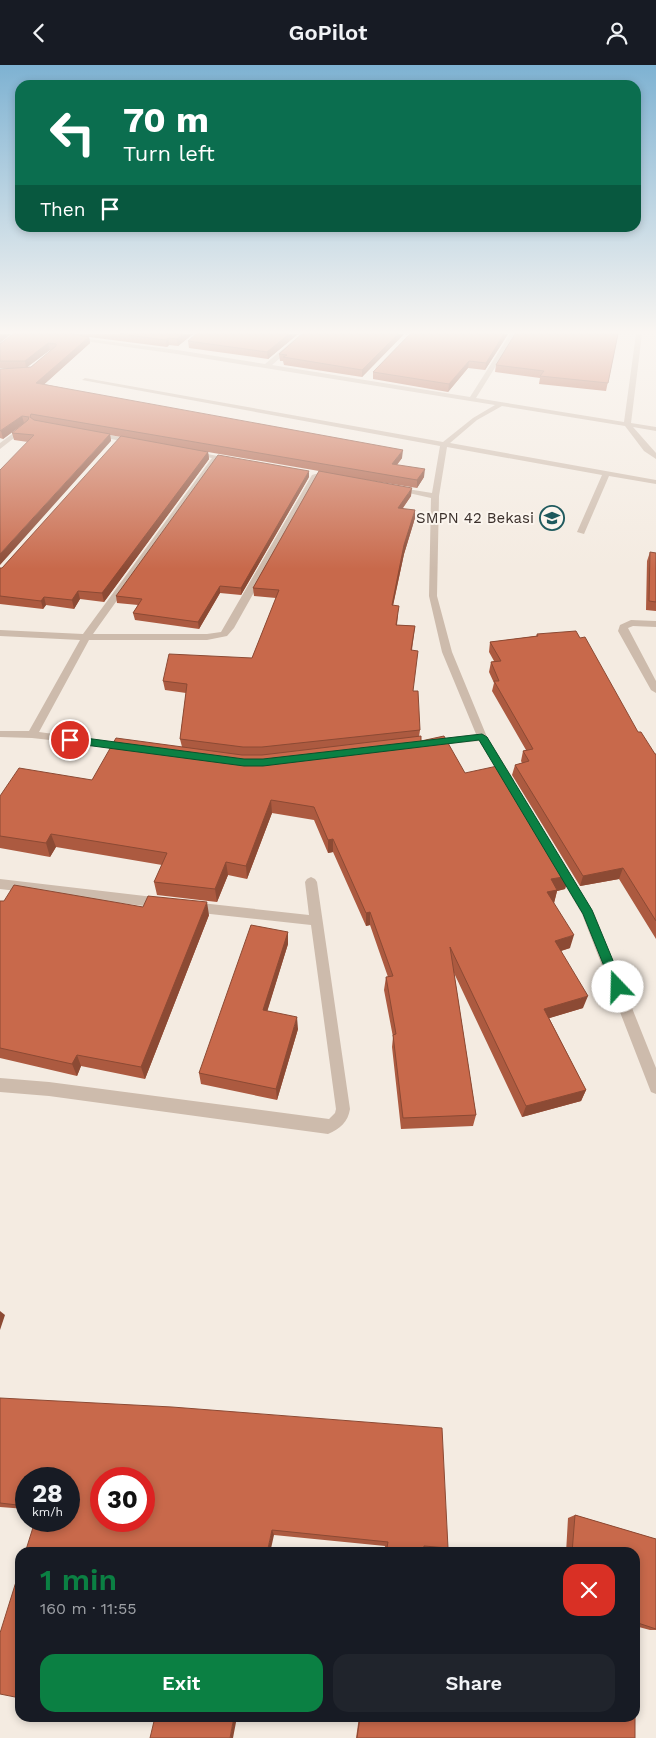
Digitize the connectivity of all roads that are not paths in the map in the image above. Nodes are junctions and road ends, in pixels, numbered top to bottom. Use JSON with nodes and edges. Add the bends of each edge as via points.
{"nodes":[{"id":1,"x":262,"y":412,"type":"edge"},
{"id":2,"x":487,"y":412,"type":"edge"},
{"id":3,"x":547,"y":412,"type":"edge"},
{"id":4,"x":628,"y":412,"type":"edge"},
{"id":5,"x":627,"y":424,"type":"junction"},
{"id":6,"x":26,"y":426,"type":"edge"},
{"id":7,"x":656,"y":429,"type":"edge"},
{"id":8,"x":83,"y":432,"type":"edge"},
{"id":9,"x":120,"y":439,"type":"junction"},
{"id":10,"x":140,"y":443,"type":"edge"},
{"id":11,"x":444,"y":445,"type":"junction"},
{"id":12,"x":114,"y":446,"type":"edge"},
{"id":13,"x":0,"y":447,"type":"edge"},
{"id":14,"x":187,"y":451,"type":"edge"},
{"id":15,"x":216,"y":457,"type":"junction"},
{"id":16,"x":656,"y":457,"type":"edge"},
{"id":17,"x":243,"y":462,"type":"edge"},
{"id":18,"x":606,"y":473,"type":"junction"},
{"id":19,"x":316,"y":475,"type":"edge"},
{"id":20,"x":656,"y":482,"type":"edge"},
{"id":21,"x":389,"y":488,"type":"edge"},
{"id":22,"x":435,"y":496,"type":"junction"},
{"id":23,"x":581,"y":532,"type":"dead end"},
{"id":24,"x":656,"y":624,"type":"edge"},
{"id":25,"x":0,"y":633,"type":"edge"},
{"id":26,"x":86,"y":637,"type":"junction"},
{"id":27,"x":656,"y":690,"type":"edge"},
{"id":28,"x":0,"y":734,"type":"edge"},
{"id":29,"x":32,"y":735,"type":"junction"},
{"id":30,"x":482,"y":737,"type":"junction"},
{"id":31,"x":423,"y":744,"type":"edge"},
{"id":32,"x":138,"y":748,"type":"edge"},
{"id":33,"x":512,"y":787,"type":"edge"},
{"id":34,"x":553,"y":854,"type":"edge"},
{"id":35,"x":311,"y":882,"type":"dead end"},
{"id":36,"x":0,"y":884,"type":"edge"},
{"id":37,"x":316,"y":921,"type":"junction"},
{"id":38,"x":0,"y":1085,"type":"edge"},
{"id":39,"x":656,"y":1087,"type":"edge"}],
"edges":[{"from":1,"to":11,"type":"street"},
{"from":2,"to":11,"type":"street"},
{"from":3,"to":5,"type":"street"},
{"from":4,"to":5,"type":"street"},
{"from":5,"to":7,"type":"street"},
{"from":5,"to":16,"type":"street"},
{"from":6,"to":13,"type":"street"},
{"from":8,"to":9,"type":"street"},
{"from":9,"to":10,"type":"street"},
{"from":9,"to":12,"type":"street"},
{"from":11,"to":18,"type":"street"},
{"from":11,"to":22,"type":"street"},
{"from":14,"to":15,"type":"street"},
{"from":15,"to":17,"type":"street"},
{"from":15,"to":26,"type":"street"},
{"from":18,"to":20,"type":"street"},
{"from":18,"to":23,"type":"street"},
{"from":19,"to":26,"type":"street","via":[[224,634],[208,637]]},
{"from":21,"to":22,"type":"street"},
{"from":22,"to":30,"type":"street","via":[[433,596],[447,652]]},
{"from":24,"to":27,"type":"street","via":[[631,623],[623,627],[623,631]]},
{"from":25,"to":26,"type":"street"},
{"from":26,"to":29,"type":"street"},
{"from":28,"to":29,"type":"street"},
{"from":29,"to":32,"type":"street"},
{"from":30,"to":31,"type":"street"},
{"from":30,"to":33,"type":"street"},
{"from":34,"to":39,"type":"street","via":[[588,913]]},
{"from":35,"to":37,"type":"street"},
{"from":36,"to":37,"type":"street"},
{"from":37,"to":38,"type":"street","via":[[343,1109],[336,1123],[328,1127]]}]}
